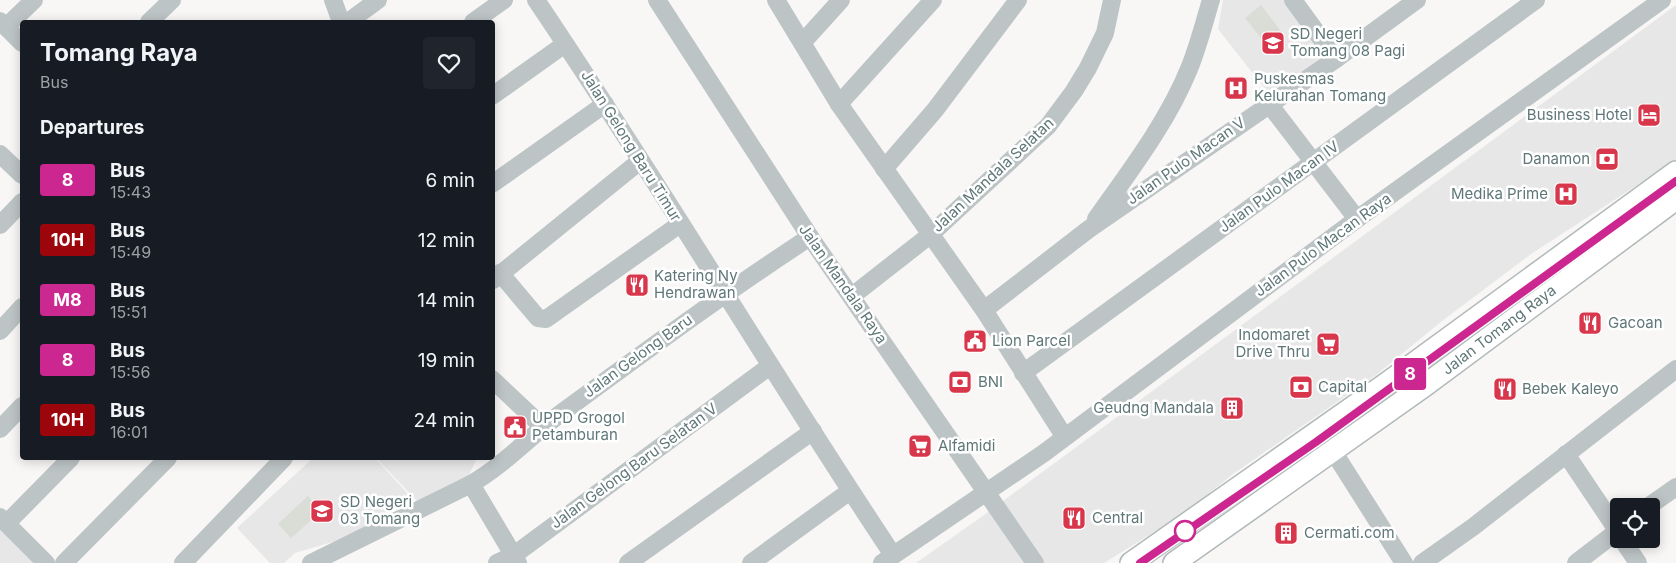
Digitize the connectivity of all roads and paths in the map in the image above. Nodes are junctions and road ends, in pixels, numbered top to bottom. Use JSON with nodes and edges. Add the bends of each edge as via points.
{"nodes":[{"id":1,"x":34,"y":0,"type":"edge"},
{"id":2,"x":172,"y":0,"type":"edge"},
{"id":3,"x":333,"y":0,"type":"edge"},
{"id":4,"x":378,"y":0,"type":"edge"},
{"id":5,"x":504,"y":0,"type":"edge"},
{"id":6,"x":536,"y":0,"type":"edge"},
{"id":7,"x":657,"y":0,"type":"edge"},
{"id":8,"x":776,"y":0,"type":"edge"},
{"id":9,"x":841,"y":0,"type":"edge"},
{"id":10,"x":933,"y":0,"type":"edge"},
{"id":11,"x":1018,"y":0,"type":"edge"},
{"id":12,"x":1112,"y":0,"type":"edge"},
{"id":13,"x":1211,"y":0,"type":"edge"},
{"id":14,"x":1293,"y":0,"type":"edge"},
{"id":15,"x":1417,"y":0,"type":"edge"},
{"id":16,"x":1536,"y":0,"type":"edge"},
{"id":17,"x":1662,"y":0,"type":"edge"},
{"id":18,"x":1641,"y":6,"type":"edge"},
{"id":19,"x":151,"y":20,"type":"edge"},
{"id":20,"x":339,"y":20,"type":"edge"},
{"id":21,"x":351,"y":20,"type":"edge"},
{"id":22,"x":476,"y":20,"type":"edge"},
{"id":23,"x":3,"y":24,"type":"edge"},
{"id":24,"x":20,"y":41,"type":"edge"},
{"id":25,"x":803,"y":42,"type":"junction"},
{"id":26,"x":565,"y":44,"type":"junction"},
{"id":27,"x":1336,"y":59,"type":"junction"},
{"id":28,"x":495,"y":94,"type":"edge"},
{"id":29,"x":605,"y":104,"type":"junction"},
{"id":30,"x":839,"y":104,"type":"junction"},
{"id":31,"x":1269,"y":104,"type":"junction"},
{"id":32,"x":0,"y":154,"type":"edge"},
{"id":33,"x":640,"y":161,"type":"junction"},
{"id":34,"x":1313,"y":162,"type":"junction"},
{"id":35,"x":884,"y":170,"type":"junction"},
{"id":36,"x":1676,"y":172,"type":"edge"},
{"id":37,"x":20,"y":173,"type":"edge"},
{"id":38,"x":495,"y":182,"type":"edge"},
{"id":39,"x":1676,"y":199,"type":"edge"},
{"id":40,"x":20,"y":204,"type":"edge"},
{"id":41,"x":1356,"y":219,"type":"junction"},
{"id":42,"x":680,"y":224,"type":"junction"},
{"id":43,"x":0,"y":225,"type":"edge"},
{"id":44,"x":1089,"y":229,"type":"junction"},
{"id":45,"x":930,"y":235,"type":"junction"},
{"id":46,"x":810,"y":236,"type":"junction"},
{"id":47,"x":496,"y":277,"type":"edge"},
{"id":48,"x":723,"y":294,"type":"junction"},
{"id":49,"x":852,"y":296,"type":"junction"},
{"id":50,"x":20,"y":308,"type":"edge"},
{"id":51,"x":984,"y":310,"type":"junction"},
{"id":52,"x":0,"y":331,"type":"edge"},
{"id":53,"x":770,"y":366,"type":"junction"},
{"id":54,"x":1676,"y":369,"type":"edge"},
{"id":55,"x":1023,"y":373,"type":"junction"},
{"id":56,"x":495,"y":382,"type":"edge"},
{"id":57,"x":20,"y":408,"type":"edge"},
{"id":58,"x":543,"y":427,"type":"junction"},
{"id":59,"x":0,"y":429,"type":"edge"},
{"id":60,"x":813,"y":431,"type":"junction"},
{"id":61,"x":1064,"y":436,"type":"junction"},
{"id":62,"x":1333,"y":451,"type":"junction"},
{"id":63,"x":1566,"y":454,"type":"junction"},
{"id":64,"x":69,"y":460,"type":"edge"},
{"id":65,"x":166,"y":460,"type":"edge"},
{"id":66,"x":282,"y":460,"type":"edge"},
{"id":67,"x":471,"y":484,"type":"junction"},
{"id":68,"x":1676,"y":487,"type":"edge"},
{"id":69,"x":850,"y":491,"type":"junction"},
{"id":70,"x":986,"y":493,"type":"junction"},
{"id":71,"x":1660,"y":498,"type":"edge"},
{"id":72,"x":3,"y":520,"type":"edge"},
{"id":73,"x":1610,"y":520,"type":"edge"},
{"id":74,"x":1610,"y":539,"type":"edge"},
{"id":75,"x":1628,"y":548,"type":"edge"},
{"id":76,"x":516,"y":559,"type":"edge"},
{"id":77,"x":887,"y":559,"type":"edge"},
{"id":78,"x":46,"y":563,"type":"edge"},
{"id":79,"x":64,"y":563,"type":"edge"},
{"id":80,"x":183,"y":563,"type":"edge"},
{"id":81,"x":311,"y":563,"type":"edge"},
{"id":82,"x":497,"y":563,"type":"edge"},
{"id":83,"x":628,"y":563,"type":"edge"},
{"id":84,"x":752,"y":563,"type":"edge"},
{"id":85,"x":1035,"y":563,"type":"edge"},
{"id":86,"x":1131,"y":563,"type":"edge"},
{"id":87,"x":1174,"y":563,"type":"edge"},
{"id":88,"x":1404,"y":563,"type":"edge"},
{"id":89,"x":1422,"y":563,"type":"edge"},
{"id":90,"x":1576,"y":563,"type":"edge"},
{"id":91,"x":1638,"y":563,"type":"edge"}],
"edges":[{"from":1,"to":23,"type":"street"},
{"from":2,"to":19,"type":"street"},
{"from":3,"to":20,"type":"street"},
{"from":4,"to":21,"type":"street"},
{"from":5,"to":22,"type":"street"},
{"from":6,"to":26,"type":"street","name":"Jalan Gelong Baru Timur"},
{"from":7,"to":46,"type":"street","name":"Jalan Mandala Raya"},
{"from":8,"to":25,"type":"street"},
{"from":9,"to":25,"type":"street"},
{"from":10,"to":30,"type":"street"},
{"from":11,"to":35,"type":"street","via":[[935,110]]},
{"from":12,"to":45,"type":"street","name":"Jalan Mandala Selatan","via":[[1105,33],[1062,108],[1048,126]]},
{"from":13,"to":44,"type":"street","via":[[1189,70],[1169,109]]},
{"from":14,"to":27,"type":"street"},
{"from":15,"to":27,"type":"street","name":"Jalan Pulo Macan V"},
{"from":16,"to":34,"type":"street","name":"Jalan Pulo Macan IV"},
{"from":17,"to":18,"type":"street","name":"Jalan Pulo Macan Raya"},
{"from":18,"to":41,"type":"street","name":"Jalan Pulo Macan Raya"},
{"from":23,"to":24,"type":"street"},
{"from":25,"to":30,"type":"street"},
{"from":26,"to":28,"type":"street"},
{"from":26,"to":29,"type":"street","name":"Jalan Gelong Baru Timur"},
{"from":27,"to":31,"type":"street","name":"Jalan Pulo Macan V"},
{"from":29,"to":33,"type":"street","name":"Jalan Gelong Baru Timur"},
{"from":29,"to":38,"type":"street"},
{"from":30,"to":35,"type":"street"},
{"from":31,"to":34,"type":"street"},
{"from":31,"to":44,"type":"street","name":"Jalan Pulo Macan V"},
{"from":32,"to":37,"type":"street"},
{"from":33,"to":42,"type":"street","name":"Jalan Gelong Baru Timur"},
{"from":33,"to":47,"type":"street"},
{"from":34,"to":41,"type":"street"},
{"from":34,"to":55,"type":"street","name":"Jalan Pulo Macan IV"},
{"from":35,"to":45,"type":"street"},
{"from":36,"to":86,"type":"main road","name":"Jalan Tomang Raya","via":[[1387,383]]},
{"from":39,"to":62,"type":"main road","name":"Jalan Tomang Raya"},
{"from":40,"to":43,"type":"street"},
{"from":41,"to":61,"type":"street","name":"Jalan Pulo Macan Raya"},
{"from":42,"to":47,"type":"street","via":[[546,319],[538,318]]},
{"from":42,"to":48,"type":"street","name":"Jalan Gelong Baru Timur"},
{"from":44,"to":51,"type":"street","name":"Jalan Pulo Macan V"},
{"from":45,"to":49,"type":"street","name":"Jalan Mandala Selatan"},
{"from":45,"to":51,"type":"street"},
{"from":46,"to":48,"type":"street","name":"Jalan Gelong Baru"},
{"from":46,"to":49,"type":"street","name":"Jalan Mandala Raya"},
{"from":48,"to":53,"type":"street","name":"Jalan Gelong Baru Timur"},
{"from":48,"to":58,"type":"street","name":"Jalan Gelong Baru"},
{"from":49,"to":70,"type":"street","name":"Jalan Mandala Raya"},
{"from":50,"to":52,"type":"street"},
{"from":51,"to":55,"type":"street"},
{"from":53,"to":60,"type":"street","name":"Jalan Gelong Baru Timur"},
{"from":53,"to":76,"type":"street","name":"Jalan Gelong Baru Selatan V"},
{"from":54,"to":63,"type":"street"},
{"from":55,"to":61,"type":"street"},
{"from":56,"to":58,"type":"street"},
{"from":57,"to":59,"type":"street"},
{"from":58,"to":67,"type":"street","name":"Jalan Gelong Baru","via":[[493,471]]},
{"from":60,"to":69,"type":"street","name":"Jalan Gelong Baru Timur"},
{"from":60,"to":83,"type":"street"},
{"from":61,"to":70,"type":"street","name":"Jalan Pulo Macan Raya"},
{"from":62,"to":87,"type":"main road","name":"Jalan Tomang Raya"},
{"from":62,"to":88,"type":"street"},
{"from":63,"to":73,"type":"street"},
{"from":63,"to":89,"type":"street"},
{"from":64,"to":72,"type":"street"},
{"from":65,"to":79,"type":"street"},
{"from":66,"to":80,"type":"street"},
{"from":67,"to":76,"type":"street"},
{"from":67,"to":81,"type":"street","name":"Jalan Gelong Baru"},
{"from":68,"to":71,"type":"street"},
{"from":69,"to":77,"type":"street","name":"Jalan Gelong Baru Timur"},
{"from":69,"to":84,"type":"street"},
{"from":70,"to":77,"type":"street","name":"Jalan Pulo Macan Raya"},
{"from":70,"to":85,"type":"street","name":"Jalan Mandala Raya"},
{"from":72,"to":78,"type":"street"},
{"from":74,"to":90,"type":"street"},
{"from":75,"to":91,"type":"street"},
{"from":76,"to":82,"type":"street","name":"Jalan Gelong Baru Selatan V"}]}
